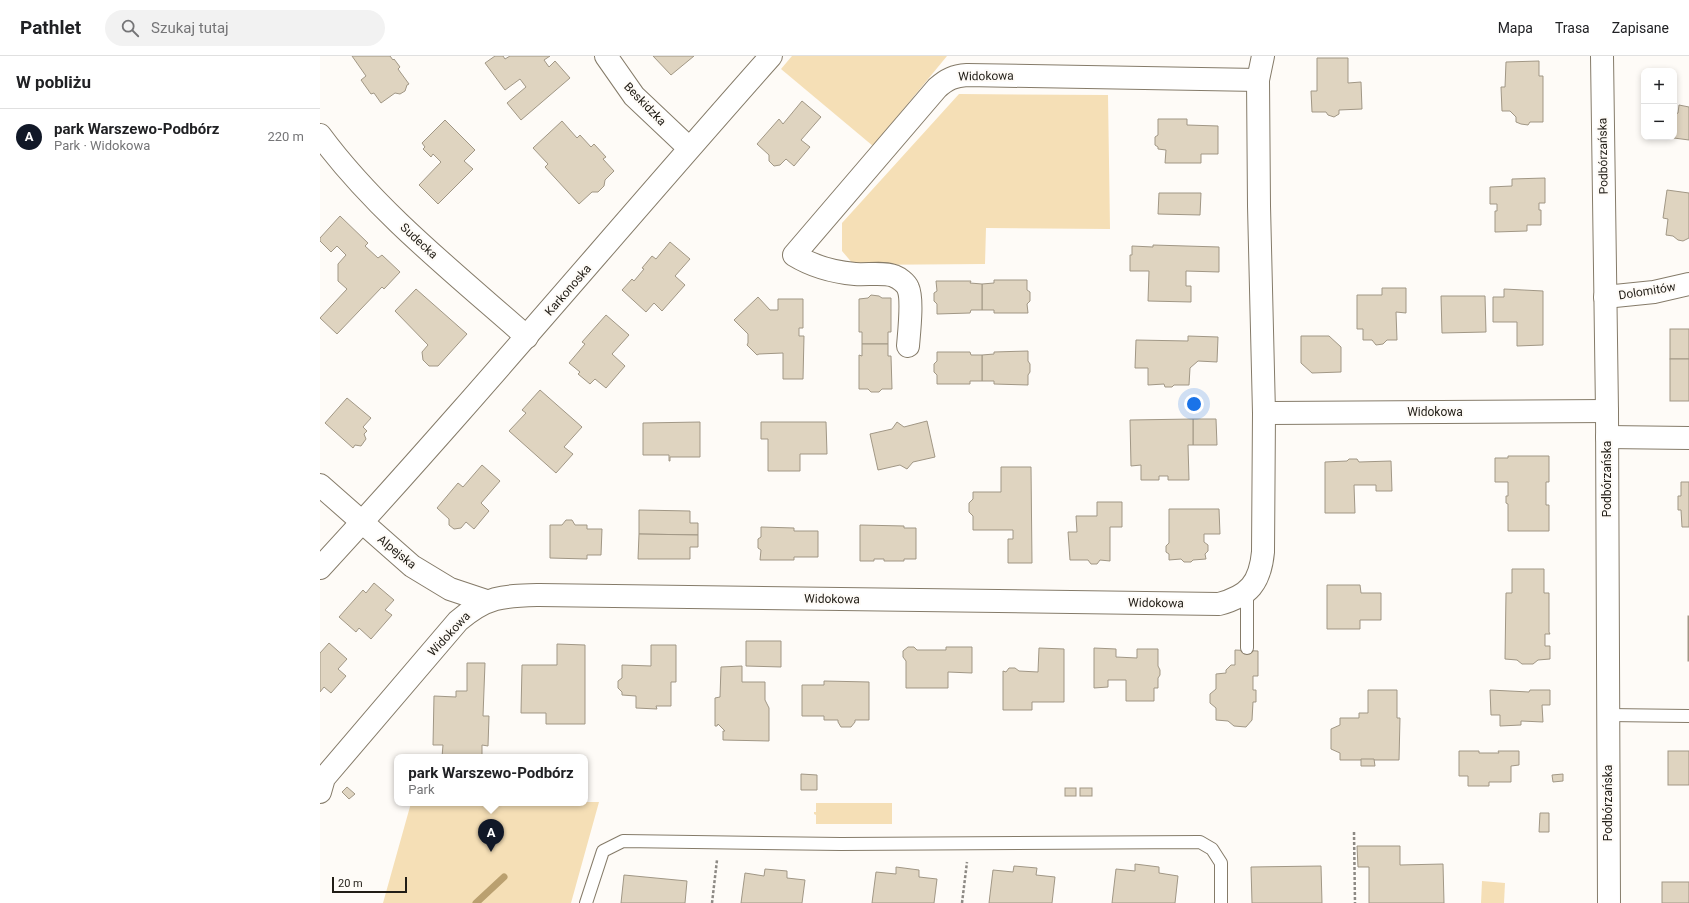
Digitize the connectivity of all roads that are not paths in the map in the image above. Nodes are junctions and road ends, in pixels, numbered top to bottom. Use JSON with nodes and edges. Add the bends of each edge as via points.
{"nodes":[{"id":1,"x":606,"y":56,"type":"edge"},
{"id":2,"x":770,"y":56,"type":"edge"},
{"id":3,"x":1263,"y":56,"type":"edge"},
{"id":4,"x":1602,"y":56,"type":"edge"},
{"id":5,"x":1258,"y":80,"type":"junction"},
{"id":6,"x":320,"y":136,"type":"edge"},
{"id":7,"x":689,"y":148,"type":"junction"},
{"id":8,"x":1689,"y":284,"type":"edge"},
{"id":9,"x":1605,"y":297,"type":"junction"},
{"id":10,"x":527,"y":337,"type":"junction"},
{"id":11,"x":908,"y":346,"type":"dead end"},
{"id":12,"x":1607,"y":411,"type":"junction"},
{"id":13,"x":1264,"y":413,"type":"junction"},
{"id":14,"x":1607,"y":437,"type":"junction"},
{"id":15,"x":1689,"y":438,"type":"edge"},
{"id":16,"x":320,"y":485,"type":"edge"},
{"id":17,"x":362,"y":522,"type":"junction"},
{"id":18,"x":320,"y":568,"type":"edge"},
{"id":19,"x":1247,"y":592,"type":"junction"},
{"id":20,"x":486,"y":601,"type":"junction"},
{"id":21,"x":1247,"y":648,"type":"dead end"},
{"id":22,"x":1608,"y":715,"type":"junction"},
{"id":23,"x":1689,"y":716,"type":"edge"},
{"id":24,"x":320,"y":792,"type":"edge"},
{"id":25,"x":586,"y":903,"type":"edge"},
{"id":26,"x":1221,"y":903,"type":"edge"},
{"id":27,"x":1609,"y":903,"type":"edge"}],
"edges":[{"from":1,"to":7,"type":"street","name":"Beskidzka","via":[[634,96]]},
{"from":2,"to":7,"type":"street","name":"Karkonoska"},
{"from":3,"to":5,"type":"street","name":"Widokowa"},
{"from":4,"to":9,"type":"street","name":"Podbórzańska"},
{"from":5,"to":11,"type":"street","name":"Widokowa","via":[[983,75],[955,76],[946,80],[794,255],[836,272],[893,276],[902,280],[908,288],[910,297]]},
{"from":5,"to":13,"type":"street","name":"Widokowa"},
{"from":6,"to":10,"type":"street","name":"Sudecka","via":[[352,175],[423,245]]},
{"from":7,"to":10,"type":"street","name":"Karkonoska"},
{"from":8,"to":9,"type":"street","name":"Dolomitów","via":[[1654,292]]},
{"from":9,"to":12,"type":"street","name":"Podbórzańska"},
{"from":10,"to":17,"type":"street","name":"Karkonoska"},
{"from":12,"to":13,"type":"street","name":"Widokowa"},
{"from":12,"to":14,"type":"street","name":"Podbórzańska"},
{"from":13,"to":19,"type":"street","name":"Widokowa","via":[[1262,566],[1258,578]]},
{"from":14,"to":15,"type":"street"},
{"from":14,"to":22,"type":"street","name":"Podbórzańska"},
{"from":16,"to":17,"type":"street","name":"Alpejska"},
{"from":17,"to":18,"type":"street","name":"Karkonoska"},
{"from":17,"to":20,"type":"street","name":"Alpejska","via":[[412,566],[450,589]]},
{"from":19,"to":20,"type":"street","name":"Widokowa","via":[[1235,600],[1219,604],[539,595]]},
{"from":19,"to":21,"type":"lane"},
{"from":20,"to":24,"type":"street","name":"Widokowa","via":[[472,608],[458,621],[324,778]]},
{"from":22,"to":23,"type":"lane"},
{"from":22,"to":27,"type":"street","name":"Podbórzańska"},
{"from":25,"to":26,"type":"lane","via":[[603,851],[623,841],[1200,842],[1212,849],[1221,863]]}]}
